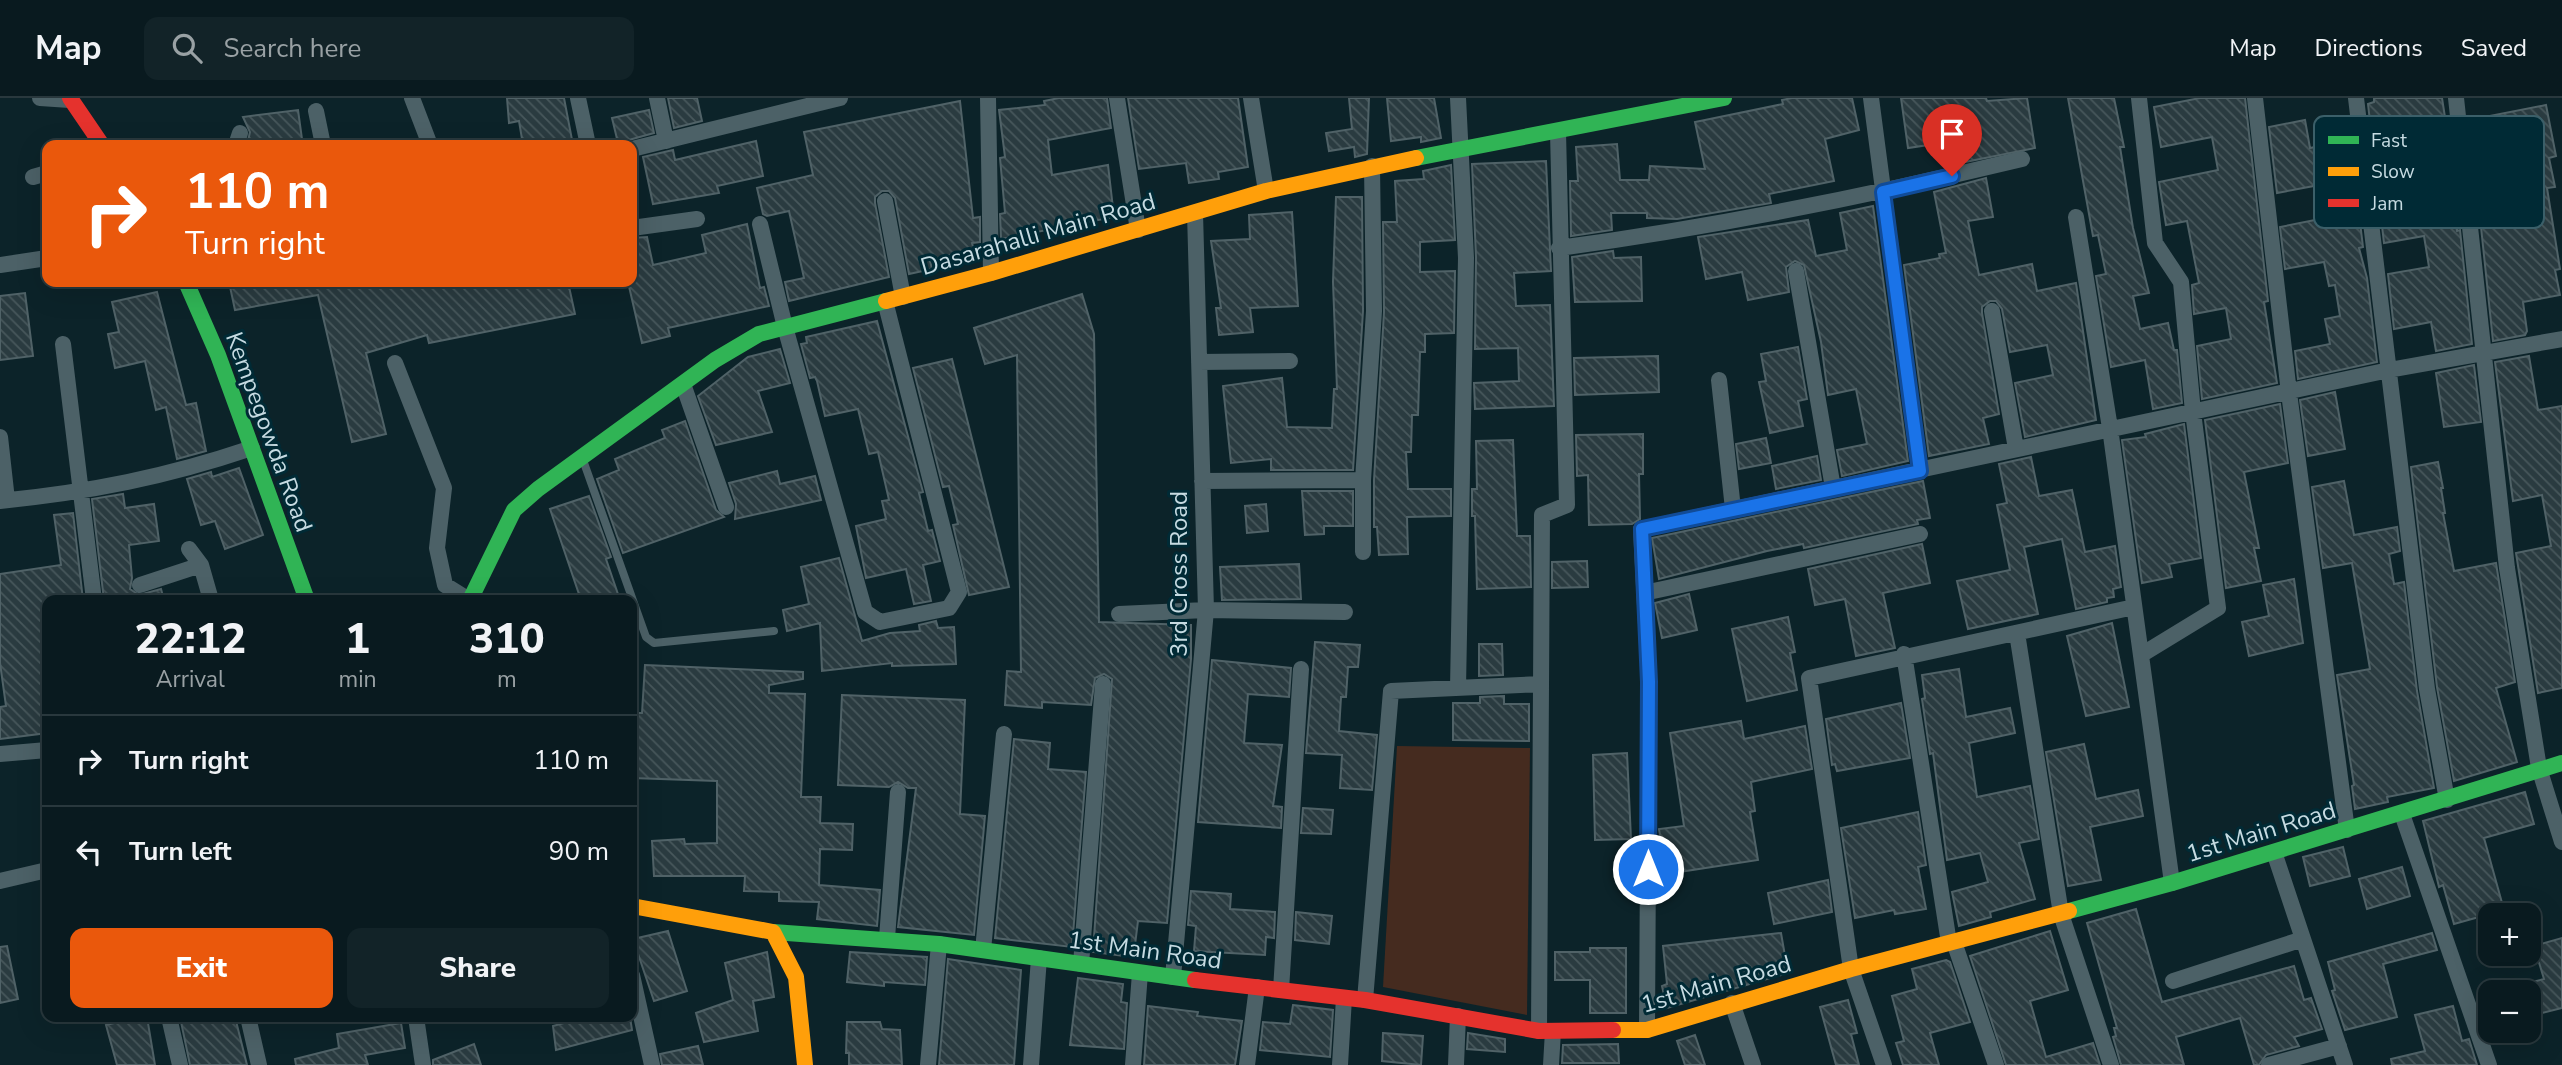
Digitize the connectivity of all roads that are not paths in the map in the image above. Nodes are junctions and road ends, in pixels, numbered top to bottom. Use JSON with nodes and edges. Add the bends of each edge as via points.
{"nodes":[{"id":1,"x":40,"y":98,"type":"edge"},
{"id":2,"x":412,"y":98,"type":"edge"},
{"id":3,"x":578,"y":98,"type":"edge"},
{"id":4,"x":657,"y":98,"type":"edge"},
{"id":5,"x":840,"y":98,"type":"edge"},
{"id":6,"x":988,"y":98,"type":"edge"},
{"id":7,"x":1117,"y":98,"type":"edge"},
{"id":8,"x":1251,"y":98,"type":"edge"},
{"id":9,"x":1458,"y":98,"type":"edge"},
{"id":10,"x":1724,"y":98,"type":"edge"},
{"id":11,"x":1871,"y":98,"type":"edge"},
{"id":12,"x":2139,"y":98,"type":"edge"},
{"id":13,"x":2255,"y":98,"type":"edge"},
{"id":14,"x":2356,"y":98,"type":"edge"},
{"id":15,"x":2456,"y":98,"type":"edge"},
{"id":16,"x":70,"y":99,"type":"edge"},
{"id":17,"x":1666,"y":104,"type":"edge"},
{"id":18,"x":781,"y":105,"type":"edge"},
{"id":19,"x":316,"y":111,"type":"dead end"},
{"id":20,"x":2358,"y":116,"type":"edge"},
{"id":21,"x":2458,"y":116,"type":"edge"},
{"id":22,"x":1558,"y":132,"type":"junction"},
{"id":23,"x":99,"y":140,"type":"edge"},
{"id":24,"x":322,"y":140,"type":"edge"},
{"id":25,"x":428,"y":140,"type":"edge"},
{"id":26,"x":586,"y":140,"type":"edge"},
{"id":27,"x":666,"y":141,"type":"junction"},
{"id":28,"x":637,"y":148,"type":"edge"},
{"id":29,"x":1461,"y":148,"type":"junction"},
{"id":30,"x":2022,"y":159,"type":"dead end"},
{"id":31,"x":1372,"y":166,"type":"junction"},
{"id":32,"x":1266,"y":191,"type":"junction"},
{"id":33,"x":1883,"y":192,"type":"junction"},
{"id":34,"x":885,"y":201,"type":"dead end"},
{"id":35,"x":1195,"y":213,"type":"junction"},
{"id":36,"x":2076,"y":217,"type":"dead end"},
{"id":37,"x":697,"y":219,"type":"dead end"},
{"id":38,"x":760,"y":224,"type":"dead end"},
{"id":39,"x":637,"y":227,"type":"edge"},
{"id":40,"x":2372,"y":228,"type":"edge"},
{"id":41,"x":2470,"y":228,"type":"edge"},
{"id":42,"x":1138,"y":230,"type":"junction"},
{"id":43,"x":1559,"y":248,"type":"junction"},
{"id":44,"x":42,"y":259,"type":"edge"},
{"id":45,"x":0,"y":265,"type":"edge"},
{"id":46,"x":1796,"y":271,"type":"dead end"},
{"id":47,"x":991,"y":273,"type":"junction"},
{"id":48,"x":188,"y":287,"type":"edge"},
{"id":49,"x":904,"y":297,"type":"junction"},
{"id":50,"x":886,"y":301,"type":"junction"},
{"id":51,"x":1992,"y":311,"type":"dead end"},
{"id":52,"x":785,"y":327,"type":"junction"},
{"id":53,"x":2562,"y":339,"type":"edge"},
{"id":54,"x":63,"y":344,"type":"dead end"},
{"id":55,"x":2483,"y":355,"type":"junction"},
{"id":56,"x":1290,"y":361,"type":"dead end"},
{"id":57,"x":1199,"y":362,"type":"junction"},
{"id":58,"x":396,"y":363,"type":"dead end"},
{"id":59,"x":2389,"y":370,"type":"junction"},
{"id":60,"x":1719,"y":380,"type":"dead end"},
{"id":61,"x":683,"y":384,"type":"junction"},
{"id":62,"x":2289,"y":393,"type":"junction"},
{"id":63,"x":2193,"y":412,"type":"junction"},
{"id":64,"x":2110,"y":428,"type":"junction"},
{"id":65,"x":0,"y":437,"type":"edge"},
{"id":66,"x":252,"y":448,"type":"junction"},
{"id":67,"x":2016,"y":449,"type":"junction"},
{"id":68,"x":582,"y":457,"type":"junction"},
{"id":69,"x":1920,"y":471,"type":"junction"},
{"id":70,"x":1363,"y":480,"type":"junction"},
{"id":71,"x":1202,"y":481,"type":"junction"},
{"id":72,"x":1833,"y":488,"type":"junction"},
{"id":73,"x":81,"y":492,"type":"junction"},
{"id":74,"x":4,"y":501,"type":"edge"},
{"id":75,"x":726,"y":507,"type":"dead end"},
{"id":76,"x":1733,"y":509,"type":"junction"},
{"id":77,"x":1920,"y":534,"type":"dead end"},
{"id":78,"x":189,"y":549,"type":"dead end"},
{"id":79,"x":1363,"y":552,"type":"dead end"},
{"id":80,"x":201,"y":565,"type":"junction"},
{"id":81,"x":140,"y":585,"type":"dead end"},
{"id":82,"x":1644,"y":593,"type":"junction"},
{"id":83,"x":93,"y":595,"type":"edge"},
{"id":84,"x":210,"y":595,"type":"edge"},
{"id":85,"x":305,"y":595,"type":"edge"},
{"id":86,"x":462,"y":595,"type":"edge"},
{"id":87,"x":472,"y":595,"type":"edge"},
{"id":88,"x":631,"y":595,"type":"edge"},
{"id":89,"x":2134,"y":607,"type":"junction"},
{"id":90,"x":1206,"y":610,"type":"junction"},
{"id":91,"x":637,"y":612,"type":"edge"},
{"id":92,"x":1345,"y":612,"type":"dead end"},
{"id":93,"x":1119,"y":614,"type":"dead end"},
{"id":94,"x":774,"y":631,"type":"dead end"},
{"id":95,"x":2017,"y":633,"type":"junction"},
{"id":96,"x":1905,"y":654,"type":"junction"},
{"id":97,"x":2141,"y":655,"type":"junction"},
{"id":98,"x":1301,"y":669,"type":"dead end"},
{"id":99,"x":1103,"y":684,"type":"dead end"},
{"id":100,"x":1541,"y":684,"type":"junction"},
{"id":101,"x":1458,"y":688,"type":"junction"},
{"id":102,"x":1004,"y":734,"type":"dead end"},
{"id":103,"x":42,"y":750,"type":"edge"},
{"id":104,"x":0,"y":754,"type":"edge"},
{"id":105,"x":2562,"y":763,"type":"edge"},
{"id":106,"x":2539,"y":768,"type":"junction"},
{"id":107,"x":898,"y":792,"type":"dead end"},
{"id":108,"x":2447,"y":800,"type":"junction"},
{"id":109,"x":2402,"y":814,"type":"junction"},
{"id":110,"x":2347,"y":830,"type":"junction"},
{"id":111,"x":2562,"y":842,"type":"edge"},
{"id":112,"x":2274,"y":852,"type":"junction"},
{"id":113,"x":42,"y":871,"type":"edge"},
{"id":114,"x":0,"y":881,"type":"edge"},
{"id":115,"x":2172,"y":883,"type":"junction"},
{"id":116,"x":637,"y":906,"type":"edge"},
{"id":117,"x":2061,"y":914,"type":"junction"},
{"id":118,"x":773,"y":932,"type":"junction"},
{"id":119,"x":887,"y":938,"type":"junction"},
{"id":120,"x":2303,"y":939,"type":"junction"},
{"id":121,"x":1952,"y":942,"type":"junction"},
{"id":122,"x":939,"y":944,"type":"junction"},
{"id":123,"x":983,"y":950,"type":"junction"},
{"id":124,"x":1039,"y":958,"type":"junction"},
{"id":125,"x":1081,"y":964,"type":"junction"},
{"id":126,"x":1851,"y":969,"type":"junction"},
{"id":127,"x":1140,"y":972,"type":"junction"},
{"id":128,"x":1173,"y":977,"type":"junction"},
{"id":129,"x":2173,"y":981,"type":"dead end"},
{"id":130,"x":1257,"y":987,"type":"junction"},
{"id":131,"x":1281,"y":990,"type":"junction"},
{"id":132,"x":637,"y":998,"type":"edge"},
{"id":133,"x":1344,"y":998,"type":"junction"},
{"id":134,"x":1365,"y":1000,"type":"junction"},
{"id":135,"x":1732,"y":1003,"type":"junction"},
{"id":136,"x":1458,"y":1016,"type":"junction"},
{"id":137,"x":170,"y":1022,"type":"edge"},
{"id":138,"x":249,"y":1022,"type":"edge"},
{"id":139,"x":417,"y":1022,"type":"edge"},
{"id":140,"x":1647,"y":1030,"type":"junction"},
{"id":141,"x":1546,"y":1031,"type":"junction"},
{"id":142,"x":2339,"y":1046,"type":"junction"},
{"id":143,"x":180,"y":1065,"type":"edge"},
{"id":144,"x":259,"y":1065,"type":"edge"},
{"id":145,"x":423,"y":1065,"type":"edge"},
{"id":146,"x":652,"y":1065,"type":"edge"},
{"id":147,"x":805,"y":1065,"type":"edge"},
{"id":148,"x":928,"y":1065,"type":"edge"},
{"id":149,"x":1031,"y":1065,"type":"edge"},
{"id":150,"x":1133,"y":1065,"type":"edge"},
{"id":151,"x":1247,"y":1065,"type":"edge"},
{"id":152,"x":1340,"y":1065,"type":"edge"},
{"id":153,"x":1455,"y":1065,"type":"edge"},
{"id":154,"x":1551,"y":1065,"type":"edge"},
{"id":155,"x":1753,"y":1065,"type":"edge"},
{"id":156,"x":1884,"y":1065,"type":"edge"},
{"id":157,"x":1997,"y":1065,"type":"edge"},
{"id":158,"x":2111,"y":1065,"type":"edge"},
{"id":159,"x":2269,"y":1065,"type":"edge"},
{"id":160,"x":2345,"y":1065,"type":"edge"},
{"id":161,"x":2488,"y":1065,"type":"edge"}],
"edges":[{"from":1,"to":16,"type":"street"},
{"from":2,"to":25,"type":"street"},
{"from":3,"to":26,"type":"street"},
{"from":4,"to":27,"type":"street"},
{"from":5,"to":18,"type":"street"},
{"from":6,"to":47,"type":"street"},
{"from":7,"to":42,"type":"street"},
{"from":8,"to":32,"type":"street"},
{"from":9,"to":29,"type":"street"},
{"from":10,"to":17,"type":"street","name":"Dasarahalli Main Road"},
{"from":11,"to":33,"type":"street"},
{"from":12,"to":63,"type":"street","via":[[2155,243],[2181,282]]},
{"from":13,"to":62,"type":"street"},
{"from":14,"to":20,"type":"street"},
{"from":15,"to":21,"type":"street"},
{"from":16,"to":23,"type":"street"},
{"from":17,"to":22,"type":"street","name":"Dasarahalli Main Road"},
{"from":18,"to":27,"type":"street"},
{"from":19,"to":24,"type":"street"},
{"from":22,"to":29,"type":"street","name":"Dasarahalli Main Road"},
{"from":22,"to":43,"type":"street"},
{"from":27,"to":28,"type":"street"},
{"from":29,"to":31,"type":"street","name":"Dasarahalli Main Road"},
{"from":29,"to":101,"type":"street","via":[[1466,258]]},
{"from":30,"to":33,"type":"street"},
{"from":31,"to":32,"type":"street","name":"Dasarahalli Main Road"},
{"from":31,"to":70,"type":"street","via":[[1374,311]]},
{"from":32,"to":35,"type":"street","name":"Dasarahalli Main Road"},
{"from":33,"to":43,"type":"street","via":[[1681,232]]},
{"from":33,"to":69,"type":"street"},
{"from":34,"to":49,"type":"street"},
{"from":35,"to":42,"type":"street","name":"Dasarahalli Main Road"},
{"from":35,"to":57,"type":"street","name":"3rd Cross Road"},
{"from":36,"to":64,"type":"street"},
{"from":37,"to":39,"type":"street"},
{"from":38,"to":52,"type":"street"},
{"from":40,"to":59,"type":"street"},
{"from":41,"to":55,"type":"street"},
{"from":42,"to":47,"type":"street","name":"Dasarahalli Main Road"},
{"from":43,"to":100,"type":"street","via":[[1567,505],[1542,515]]},
{"from":44,"to":45,"type":"street"},
{"from":46,"to":72,"type":"street"},
{"from":47,"to":49,"type":"street","name":"Dasarahalli Main Road"},
{"from":48,"to":66,"type":"street","name":"Kempegowda Road"},
{"from":49,"to":50,"type":"street","name":"Dasarahalli Main Road"},
{"from":50,"to":52,"type":"street","name":"Dasarahalli Main Road"},
{"from":50,"to":52,"type":"street","via":[[959,592],[949,608],[880,622],[865,612]]},
{"from":51,"to":67,"type":"street"},
{"from":52,"to":61,"type":"street","name":"Dasarahalli Main Road","via":[[759,334]]},
{"from":53,"to":55,"type":"street"},
{"from":54,"to":73,"type":"street"},
{"from":55,"to":59,"type":"street"},
{"from":55,"to":106,"type":"street","via":[[2507,568]]},
{"from":56,"to":57,"type":"street"},
{"from":57,"to":71,"type":"street","name":"3rd Cross Road"},
{"from":58,"to":86,"type":"street","via":[[444,488],[437,548],[445,584]]},
{"from":59,"to":62,"type":"street"},
{"from":59,"to":108,"type":"street","via":[[2427,689]]},
{"from":60,"to":76,"type":"street"},
{"from":61,"to":68,"type":"street","name":"Dasarahalli Main Road"},
{"from":61,"to":75,"type":"street"},
{"from":62,"to":63,"type":"street"},
{"from":62,"to":110,"type":"street"},
{"from":63,"to":64,"type":"street"},
{"from":63,"to":97,"type":"street","via":[[2218,608]]},
{"from":64,"to":67,"type":"street"},
{"from":64,"to":89,"type":"street"},
{"from":65,"to":74,"type":"street"},
{"from":66,"to":73,"type":"street","via":[[180,472]]},
{"from":66,"to":85,"type":"street","name":"Kempegowda Road"},
{"from":67,"to":69,"type":"street"},
{"from":68,"to":87,"type":"street","name":"Dasarahalli Main Road","via":[[514,510]]},
{"from":68,"to":88,"type":"lane"},
{"from":69,"to":72,"type":"street"},
{"from":70,"to":71,"type":"street"},
{"from":70,"to":79,"type":"street"},
{"from":71,"to":90,"type":"street","name":"3rd Cross Road"},
{"from":72,"to":76,"type":"street"},
{"from":73,"to":74,"type":"street"},
{"from":73,"to":83,"type":"street"},
{"from":76,"to":82,"type":"street","via":[[1642,529]]},
{"from":77,"to":82,"type":"street"},
{"from":78,"to":80,"type":"street"},
{"from":80,"to":81,"type":"street"},
{"from":80,"to":84,"type":"street"},
{"from":82,"to":140,"type":"street","via":[[1649,682]]},
{"from":89,"to":95,"type":"street"},
{"from":89,"to":97,"type":"street"},
{"from":90,"to":92,"type":"street"},
{"from":90,"to":93,"type":"street"},
{"from":90,"to":128,"type":"street","name":"3rd Cross Road"},
{"from":91,"to":94,"type":"lane","via":[[646,637],[654,643]]},
{"from":95,"to":96,"type":"street"},
{"from":95,"to":117,"type":"street"},
{"from":96,"to":121,"type":"street"},
{"from":96,"to":126,"type":"street","via":[[1809,678]]},
{"from":97,"to":115,"type":"street"},
{"from":98,"to":131,"type":"street"},
{"from":99,"to":125,"type":"street"},
{"from":100,"to":101,"type":"street"},
{"from":100,"to":141,"type":"street"},
{"from":101,"to":134,"type":"street","via":[[1391,691]]},
{"from":102,"to":123,"type":"street"},
{"from":103,"to":104,"type":"street"},
{"from":105,"to":106,"type":"street","name":"1st Main Road"},
{"from":106,"to":108,"type":"street","name":"1st Main Road"},
{"from":106,"to":111,"type":"street"},
{"from":107,"to":119,"type":"street"},
{"from":108,"to":109,"type":"street","name":"1st Main Road"},
{"from":109,"to":110,"type":"street","name":"1st Main Road"},
{"from":109,"to":161,"type":"street"},
{"from":110,"to":112,"type":"street","name":"1st Main Road"},
{"from":112,"to":115,"type":"street","name":"1st Main Road"},
{"from":112,"to":120,"type":"street"},
{"from":113,"to":114,"type":"street"},
{"from":115,"to":117,"type":"street","name":"1st Main Road"},
{"from":116,"to":118,"type":"street"},
{"from":117,"to":121,"type":"street","name":"1st Main Road"},
{"from":117,"to":158,"type":"street"},
{"from":118,"to":119,"type":"street","name":"1st Main Road"},
{"from":118,"to":147,"type":"street","via":[[796,977]]},
{"from":119,"to":122,"type":"street","name":"1st Main Road"},
{"from":120,"to":129,"type":"street"},
{"from":120,"to":142,"type":"street"},
{"from":121,"to":126,"type":"street","name":"1st Main Road"},
{"from":121,"to":157,"type":"street"},
{"from":122,"to":123,"type":"street","name":"1st Main Road"},
{"from":122,"to":148,"type":"street"},
{"from":123,"to":124,"type":"street","name":"1st Main Road"},
{"from":124,"to":125,"type":"street","name":"1st Main Road"},
{"from":124,"to":149,"type":"street"},
{"from":125,"to":127,"type":"street","name":"1st Main Road"},
{"from":126,"to":135,"type":"street","name":"1st Main Road"},
{"from":126,"to":156,"type":"street"},
{"from":127,"to":128,"type":"street","name":"1st Main Road"},
{"from":127,"to":150,"type":"street"},
{"from":128,"to":130,"type":"street","name":"1st Main Road"},
{"from":130,"to":131,"type":"street","name":"1st Main Road"},
{"from":130,"to":151,"type":"street"},
{"from":131,"to":133,"type":"street","name":"1st Main Road"},
{"from":132,"to":146,"type":"street"},
{"from":133,"to":134,"type":"street","name":"1st Main Road"},
{"from":133,"to":152,"type":"street"},
{"from":134,"to":136,"type":"street","name":"1st Main Road"},
{"from":135,"to":140,"type":"street","name":"1st Main Road"},
{"from":135,"to":155,"type":"street"},
{"from":136,"to":141,"type":"street","name":"1st Main Road"},
{"from":136,"to":153,"type":"street"},
{"from":137,"to":143,"type":"street"},
{"from":138,"to":144,"type":"street"},
{"from":139,"to":145,"type":"street"},
{"from":140,"to":141,"type":"street","name":"1st Main Road"},
{"from":141,"to":154,"type":"street"},
{"from":142,"to":159,"type":"street"},
{"from":142,"to":160,"type":"street"}]}
